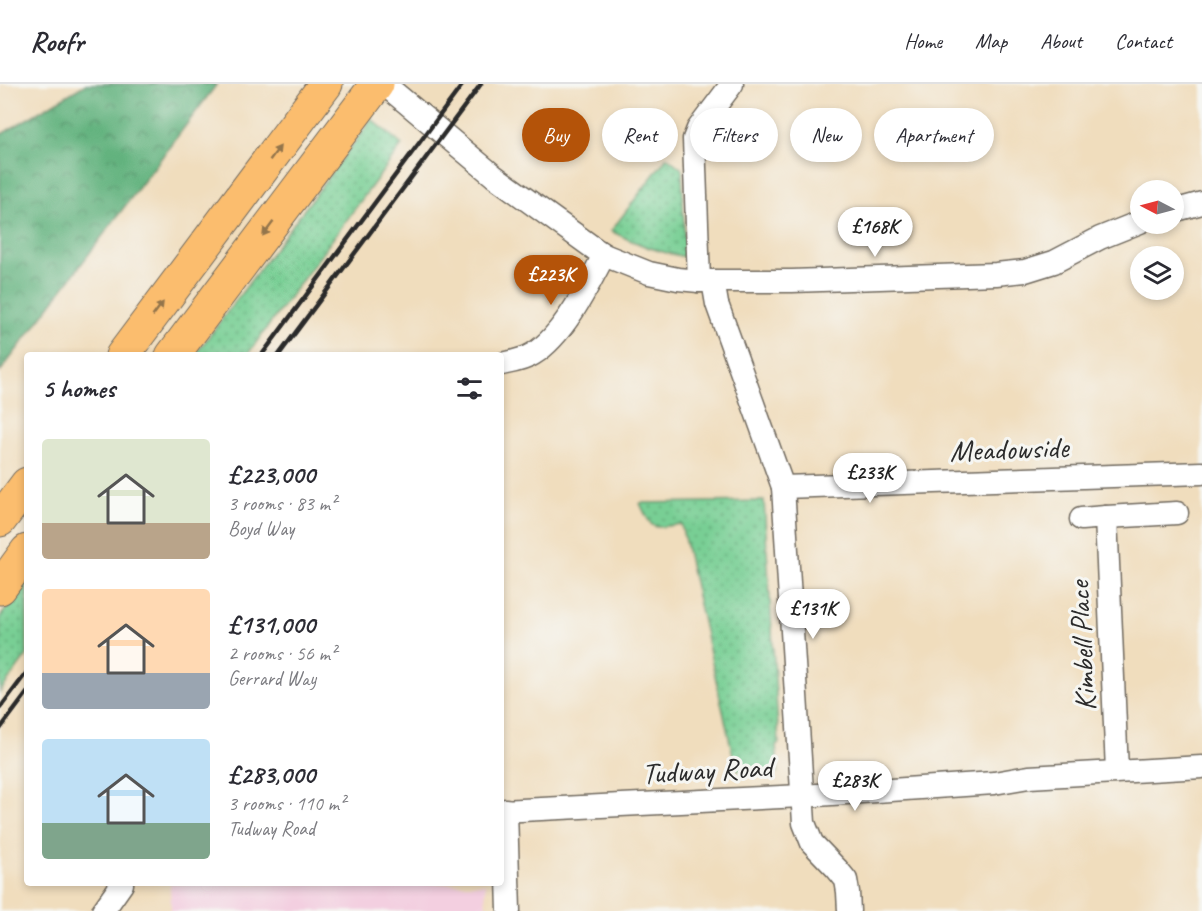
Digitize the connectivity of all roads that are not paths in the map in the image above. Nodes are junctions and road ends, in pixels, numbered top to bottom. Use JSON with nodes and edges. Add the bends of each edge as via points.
{"nodes":[{"id":1,"x":377,"y":84,"type":"edge"},
{"id":2,"x":384,"y":84,"type":"edge"},
{"id":3,"x":732,"y":84,"type":"edge"},
{"id":4,"x":325,"y":85,"type":"edge"},
{"id":5,"x":1202,"y":203,"type":"edge"},
{"id":6,"x":1184,"y":208,"type":"edge"},
{"id":7,"x":1130,"y":226,"type":"edge"},
{"id":8,"x":604,"y":255,"type":"junction"},
{"id":9,"x":706,"y":281,"type":"junction"},
{"id":10,"x":126,"y":352,"type":"edge"},
{"id":11,"x":175,"y":352,"type":"edge"},
{"id":12,"x":504,"y":363,"type":"edge"},
{"id":13,"x":1202,"y":473,"type":"edge"},
{"id":14,"x":783,"y":486,"type":"junction"},
{"id":15,"x":24,"y":488,"type":"edge"},
{"id":16,"x":1177,"y":513,"type":"dead end"},
{"id":17,"x":1106,"y":517,"type":"junction"},
{"id":18,"x":1081,"y":519,"type":"dead end"},
{"id":19,"x":0,"y":520,"type":"edge"},
{"id":20,"x":24,"y":555,"type":"edge"},
{"id":21,"x":0,"y":588,"type":"edge"},
{"id":22,"x":1202,"y":767,"type":"edge"},
{"id":23,"x":1117,"y":771,"type":"junction"},
{"id":24,"x":802,"y":796,"type":"junction"},
{"id":25,"x":504,"y":810,"type":"edge"},
{"id":26,"x":504,"y":827,"type":"edge"},
{"id":27,"x":121,"y":886,"type":"edge"},
{"id":28,"x":103,"y":911,"type":"edge"},
{"id":29,"x":509,"y":911,"type":"edge"},
{"id":30,"x":849,"y":911,"type":"edge"}],
"edges":[{"from":1,"to":11,"type":"highway","one_way":true},
{"from":2,"to":8,"type":"street","via":[[494,176]]},
{"from":3,"to":9,"type":"street","via":[[694,139]]},
{"from":10,"to":4,"type":"highway","one_way":true},
{"from":5,"to":6,"type":"street"},
{"from":7,"to":9,"type":"street","via":[[1054,262],[1025,271],[803,281]]},
{"from":8,"to":9,"type":"street","via":[[649,273]]},
{"from":8,"to":12,"type":"street","via":[[551,342],[531,356]]},
{"from":9,"to":14,"type":"street"},
{"from":13,"to":14,"type":"street","name":"Meadowside"},
{"from":14,"to":24,"type":"street"},
{"from":15,"to":19,"type":"highway"},
{"from":16,"to":17,"type":"street"},
{"from":17,"to":18,"type":"street"},
{"from":17,"to":23,"type":"street","name":"Kimbell Place"},
{"from":20,"to":21,"type":"highway"},
{"from":22,"to":23,"type":"street","name":"Tudway Road"},
{"from":23,"to":24,"type":"street","name":"Tudway Road"},
{"from":24,"to":25,"type":"street","name":"Tudway Road"},
{"from":24,"to":30,"type":"street","via":[[804,823],[812,843],[846,880]]},
{"from":26,"to":29,"type":"street"},
{"from":27,"to":28,"type":"street"}]}
